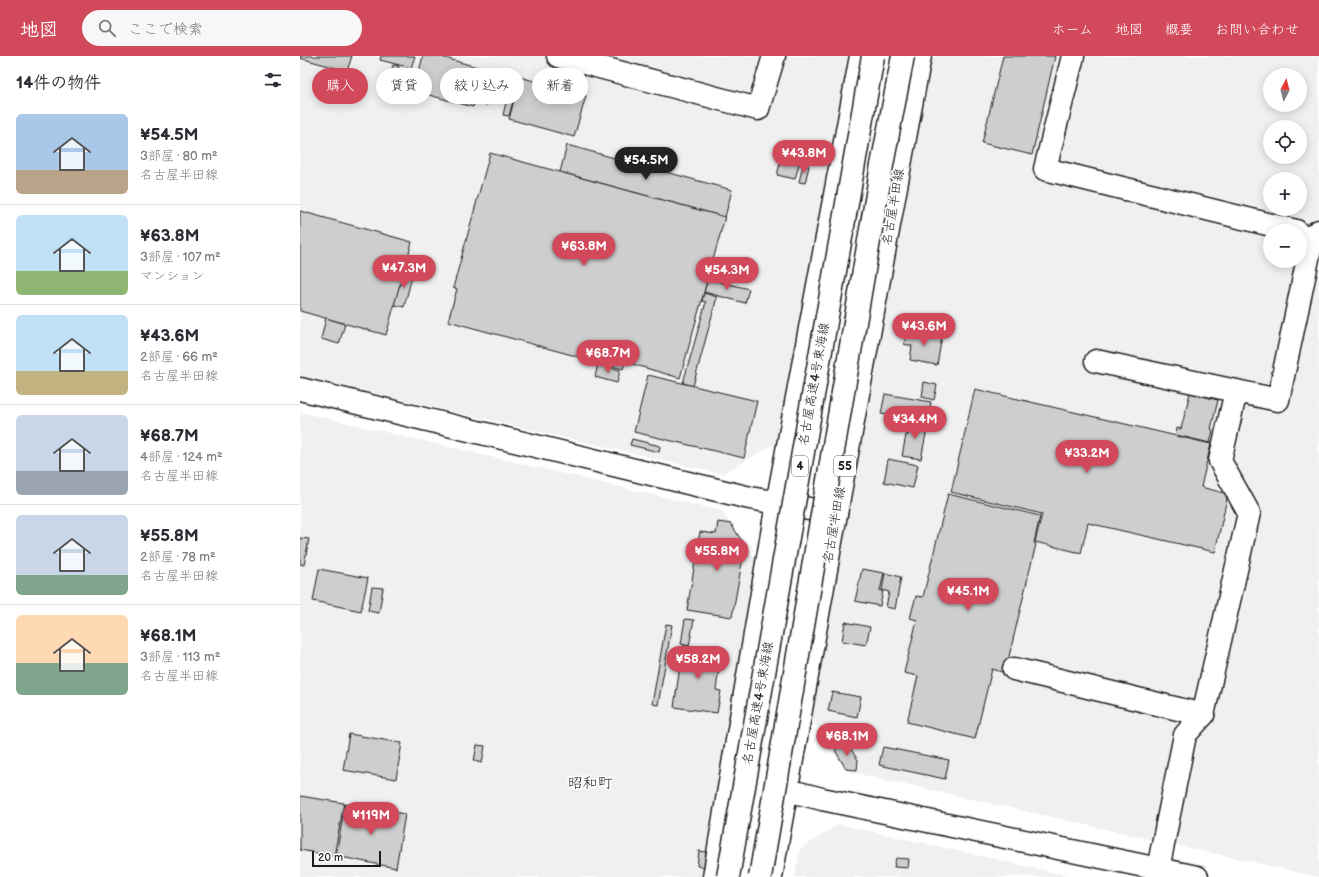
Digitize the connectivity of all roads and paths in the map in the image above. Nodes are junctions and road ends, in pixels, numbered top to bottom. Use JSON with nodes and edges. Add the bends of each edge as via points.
{"nodes":[{"id":1,"x":558,"y":56,"type":"edge"},
{"id":2,"x":774,"y":56,"type":"edge"},
{"id":3,"x":861,"y":56,"type":"edge"},
{"id":4,"x":873,"y":56,"type":"edge"},
{"id":5,"x":903,"y":56,"type":"edge"},
{"id":6,"x":920,"y":56,"type":"edge"},
{"id":7,"x":1073,"y":56,"type":"edge"},
{"id":8,"x":1274,"y":224,"type":"edge"},
{"id":9,"x":1301,"y":268,"type":"edge"},
{"id":10,"x":1096,"y":361,"type":"dead end"},
{"id":11,"x":300,"y":389,"type":"edge"},
{"id":12,"x":1236,"y":391,"type":"junction"},
{"id":13,"x":777,"y":504,"type":"junction"},
{"id":14,"x":836,"y":514,"type":"junction"},
{"id":15,"x":1014,"y":669,"type":"dead end"},
{"id":16,"x":1203,"y":715,"type":"junction"},
{"id":17,"x":787,"y":790,"type":"junction"},
{"id":18,"x":1158,"y":869,"type":"junction"},
{"id":19,"x":714,"y":877,"type":"edge"},
{"id":20,"x":728,"y":877,"type":"edge"},
{"id":21,"x":760,"y":877,"type":"edge"},
{"id":22,"x":771,"y":877,"type":"edge"},
{"id":23,"x":1196,"y":877,"type":"edge"}],
"edges":[{"from":1,"to":2,"type":"main road","via":[[758,109]]},
{"from":3,"to":13,"type":"main road"},
{"from":4,"to":20,"type":"main road","name":"名古屋高速4号東海線","number":"4","bridge":true},
{"from":5,"to":21,"type":"main road","bridge":true},
{"from":6,"to":14,"type":"main road","name":"名古屋半田線","number":"55"},
{"from":7,"to":8,"type":"main road","via":[[1045,169]]},
{"from":9,"to":12,"type":"main road","via":[[1278,400]]},
{"from":10,"to":12,"type":"main road"},
{"from":11,"to":13,"type":"main road"},
{"from":12,"to":16,"type":"main road","via":[[1220,461],[1249,513]]},
{"from":13,"to":14,"type":"main road"},
{"from":13,"to":19,"type":"main road"},
{"from":14,"to":17,"type":"main road","name":"名古屋半田線","number":"55"},
{"from":15,"to":16,"type":"main road"},
{"from":16,"to":18,"type":"main road","via":[[1185,734]]},
{"from":17,"to":18,"type":"main road"},
{"from":17,"to":22,"type":"main road","name":"名古屋半田線","number":"55"},
{"from":18,"to":23,"type":"main road"}]}
